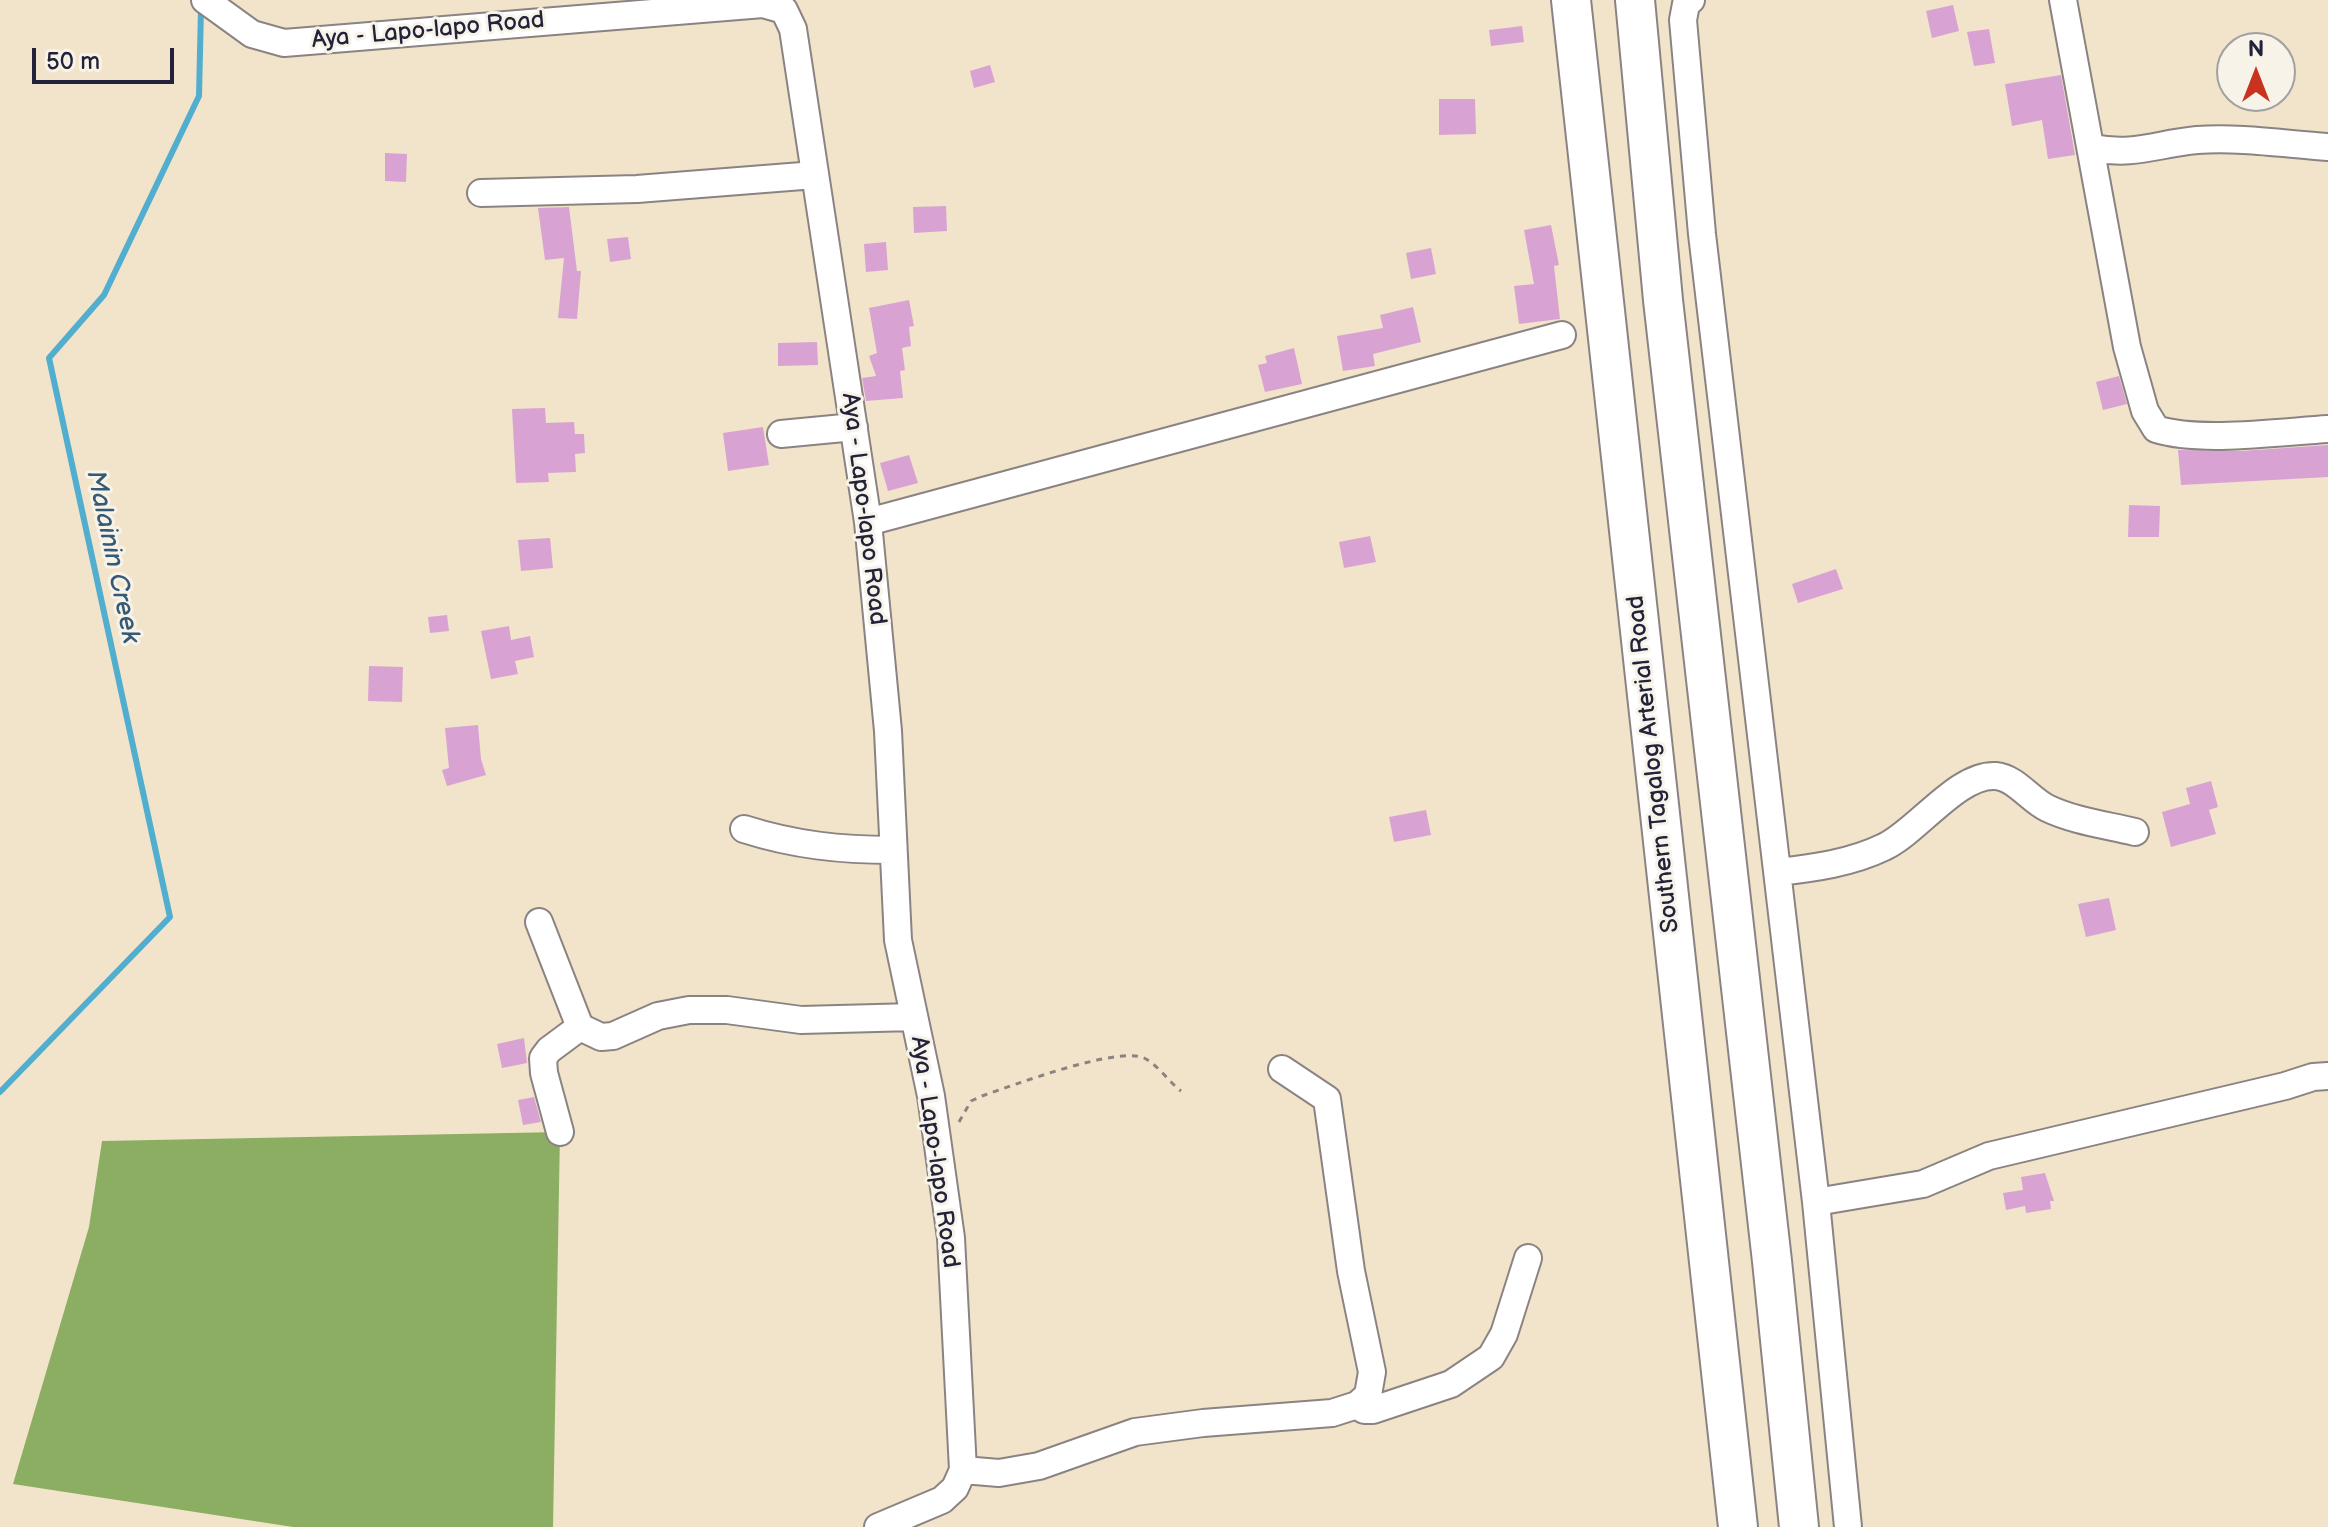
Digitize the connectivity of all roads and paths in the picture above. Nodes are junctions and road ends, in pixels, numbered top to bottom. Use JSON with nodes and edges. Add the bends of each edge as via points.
{"nodes":[{"id":1,"x":1571,"y":0,"type":"edge"},
{"id":2,"x":1635,"y":0,"type":"edge"},
{"id":3,"x":1691,"y":0,"type":"edge"},
{"id":4,"x":2063,"y":0,"type":"edge"},
{"id":5,"x":794,"y":5,"type":"edge"},
{"id":6,"x":215,"y":8,"type":"edge"},
{"id":7,"x":2328,"y":147,"type":"edge"},
{"id":8,"x":2092,"y":148,"type":"junction"},
{"id":9,"x":815,"y":175,"type":"junction"},
{"id":10,"x":481,"y":193,"type":"dead end"},
{"id":11,"x":1562,"y":335,"type":"dead end"},
{"id":12,"x":854,"y":427,"type":"junction"},
{"id":13,"x":2328,"y":429,"type":"edge"},
{"id":14,"x":781,"y":434,"type":"dead end"},
{"id":15,"x":868,"y":522,"type":"junction"},
{"id":16,"x":744,"y":829,"type":"dead end"},
{"id":17,"x":2135,"y":832,"type":"dead end"},
{"id":18,"x":893,"y":850,"type":"junction"},
{"id":19,"x":1778,"y":872,"type":"junction"},
{"id":20,"x":539,"y":922,"type":"dead end"},
{"id":21,"x":914,"y":1017,"type":"junction"},
{"id":22,"x":580,"y":1027,"type":"junction"},
{"id":23,"x":1282,"y":1069,"type":"dead end"},
{"id":24,"x":2328,"y":1076,"type":"edge"},
{"id":25,"x":1181,"y":1091,"type":"dead end"},
{"id":26,"x":560,"y":1132,"type":"dead end"},
{"id":27,"x":938,"y":1146,"type":"junction"},
{"id":28,"x":1816,"y":1202,"type":"junction"},
{"id":29,"x":1528,"y":1258,"type":"dead end"},
{"id":30,"x":1357,"y":1405,"type":"junction"},
{"id":31,"x":963,"y":1470,"type":"junction"},
{"id":32,"x":878,"y":1527,"type":"edge"},
{"id":33,"x":1738,"y":1527,"type":"edge"},
{"id":34,"x":1799,"y":1527,"type":"edge"},
{"id":35,"x":1848,"y":1527,"type":"edge"}],
"edges":[{"from":1,"to":33,"type":"highway","name":"Southern Tagalog Arterial Road"},
{"from":2,"to":34,"type":"highway","via":[[1663,300]]},
{"from":3,"to":19,"type":"street","via":[[1683,20],[1702,234]]},
{"from":4,"to":8,"type":"street"},
{"from":5,"to":6,"type":"street","name":"Aya - Lapo-lapo Road","via":[[284,43],[252,34]]},
{"from":5,"to":9,"type":"street","name":"Aya - Lapo-lapo Road"},
{"from":7,"to":8,"type":"street","via":[[2196,140],[2118,152]]},
{"from":8,"to":13,"type":"street","via":[[2127,347],[2145,411],[2156,429],[2198,435]]},
{"from":9,"to":10,"type":"street","via":[[637,189]]},
{"from":9,"to":12,"type":"street","name":"Aya - Lapo-lapo Road"},
{"from":11,"to":15,"type":"street"},
{"from":12,"to":14,"type":"street"},
{"from":12,"to":15,"type":"street","name":"Aya - Lapo-lapo Road"},
{"from":15,"to":18,"type":"street","name":"Aya - Lapo-lapo Road","via":[[888,731]]},
{"from":16,"to":18,"type":"street","via":[[808,846]]},
{"from":17,"to":19,"type":"street","via":[[2043,807],[1997,776],[1970,782],[1886,847],[1826,867]]},
{"from":18,"to":21,"type":"street","name":"Aya - Lapo-lapo Road","via":[[898,940]]},
{"from":19,"to":28,"type":"street"},
{"from":20,"to":22,"type":"street"},
{"from":21,"to":22,"type":"street","via":[[801,1020],[689,1010],[658,1016],[613,1036],[601,1037]]},
{"from":21,"to":27,"type":"street","name":"Aya - Lapo-lapo Road"},
{"from":22,"to":26,"type":"street","via":[[543,1058]]},
{"from":23,"to":30,"type":"street","via":[[1327,1099],[1351,1271],[1372,1372],[1368,1395]]},
{"from":24,"to":28,"type":"street","via":[[1989,1156],[1923,1184]]},
{"from":25,"to":27,"type":"path","via":[[1148,1060],[1134,1055],[1086,1064],[971,1101]]},
{"from":27,"to":31,"type":"street","name":"Aya - Lapo-lapo Road","via":[[951,1238]]},
{"from":28,"to":35,"type":"street"},
{"from":29,"to":30,"type":"street","via":[[1504,1334],[1491,1357],[1451,1384],[1373,1410]]},
{"from":30,"to":31,"type":"street","via":[[1332,1413],[1135,1432],[1039,1466],[999,1473]]},
{"from":31,"to":32,"type":"street","via":[[942,1500]]}]}
